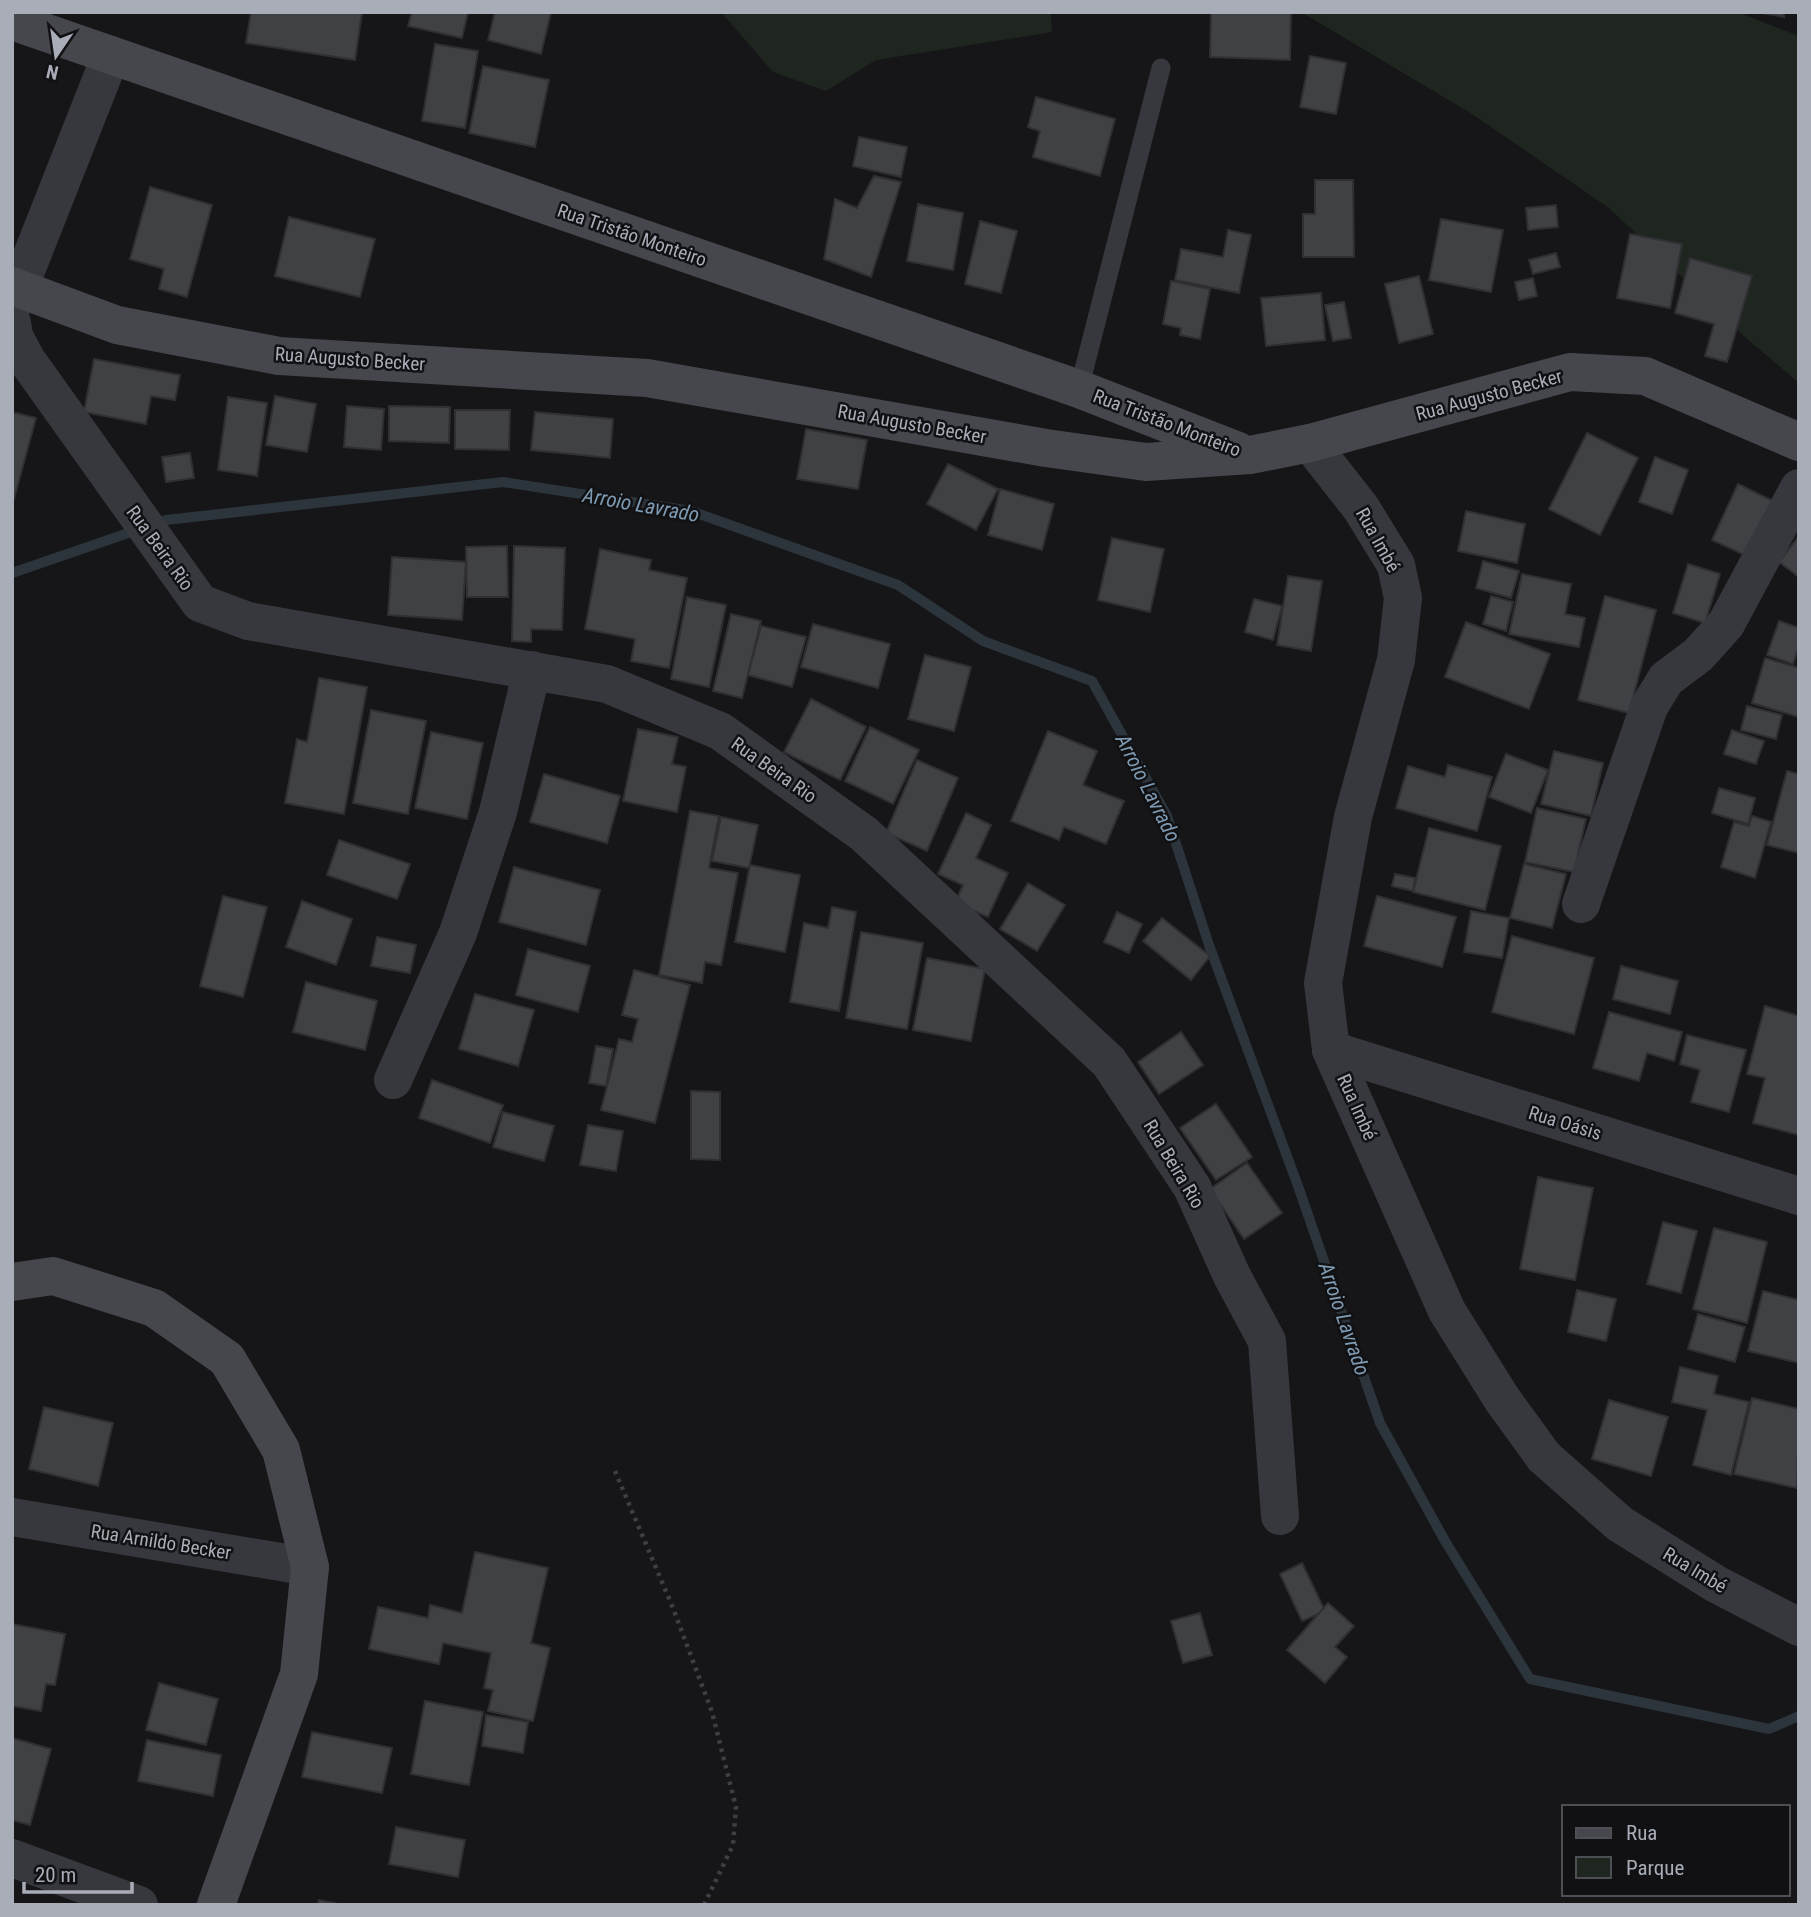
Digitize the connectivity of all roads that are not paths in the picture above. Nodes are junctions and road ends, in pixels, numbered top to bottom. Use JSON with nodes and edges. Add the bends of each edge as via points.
{"nodes":[{"id":1,"x":12,"y":21,"type":"edge"},
{"id":2,"x":111,"y":55,"type":"junction"},
{"id":3,"x":1161,"y":68,"type":"dead end"},
{"id":4,"x":14,"y":301,"type":"edge"},
{"id":5,"x":1079,"y":389,"type":"junction"},
{"id":6,"x":1799,"y":442,"type":"edge"},
{"id":7,"x":1310,"y":443,"type":"junction"},
{"id":8,"x":1250,"y":455,"type":"junction"},
{"id":9,"x":1799,"y":488,"type":"edge"},
{"id":10,"x":532,"y":670,"type":"junction"},
{"id":11,"x":1581,"y":904,"type":"dead end"},
{"id":12,"x":1331,"y":1051,"type":"junction"},
{"id":13,"x":393,"y":1080,"type":"dead end"},
{"id":14,"x":1799,"y":1196,"type":"edge"},
{"id":15,"x":12,"y":1282,"type":"edge"},
{"id":16,"x":1280,"y":1516,"type":"dead end"},
{"id":17,"x":12,"y":1517,"type":"edge"},
{"id":18,"x":310,"y":1567,"type":"junction"},
{"id":19,"x":1799,"y":1627,"type":"edge"},
{"id":20,"x":12,"y":1858,"type":"edge"},
{"id":21,"x":139,"y":1905,"type":"edge"},
{"id":22,"x":216,"y":1905,"type":"edge"}],
"edges":[{"from":1,"to":2,"type":"street","name":"Rua Tristão Monteiro"},
{"from":2,"to":4,"type":"street"},
{"from":2,"to":5,"type":"street","name":"Rua Tristão Monteiro"},
{"from":3,"to":5,"type":"lane"},
{"from":4,"to":8,"type":"street","name":"Rua Augusto Becker","via":[[279,356],[647,378],[1146,462]]},
{"from":4,"to":10,"type":"street","name":"Rua Beira Rio","via":[[14,336],[26,359],[200,603],[248,621]]},
{"from":5,"to":8,"type":"street","name":"Rua Tristão Monteiro"},
{"from":6,"to":7,"type":"street","name":"Rua Augusto Becker","via":[[1646,376],[1570,372]]},
{"from":7,"to":8,"type":"street","name":"Rua Augusto Becker"},
{"from":7,"to":12,"type":"street","name":"Rua Imbé","via":[[1361,508],[1396,565],[1403,598],[1396,660],[1353,817],[1323,982]]},
{"from":9,"to":11,"type":"street","via":[[1726,624],[1698,655],[1666,679],[1649,707]]},
{"from":10,"to":13,"type":"street","via":[[498,812],[458,933]]},
{"from":10,"to":16,"type":"street","name":"Rua Beira Rio","via":[[607,684],[720,731],[864,834],[1109,1062],[1192,1187],[1231,1276],[1267,1341]]},
{"from":12,"to":14,"type":"street","name":"Rua Oásis"},
{"from":12,"to":19,"type":"street","name":"Rua Imbé","via":[[1447,1311],[1544,1457],[1620,1524],[1716,1584]]},
{"from":15,"to":18,"type":"street","via":[[53,1276],[154,1308],[227,1359],[281,1450]]},
{"from":17,"to":18,"type":"street","name":"Rua Arnildo Becker"},
{"from":18,"to":22,"type":"street","via":[[299,1674]]},
{"from":20,"to":21,"type":"street"}]}
